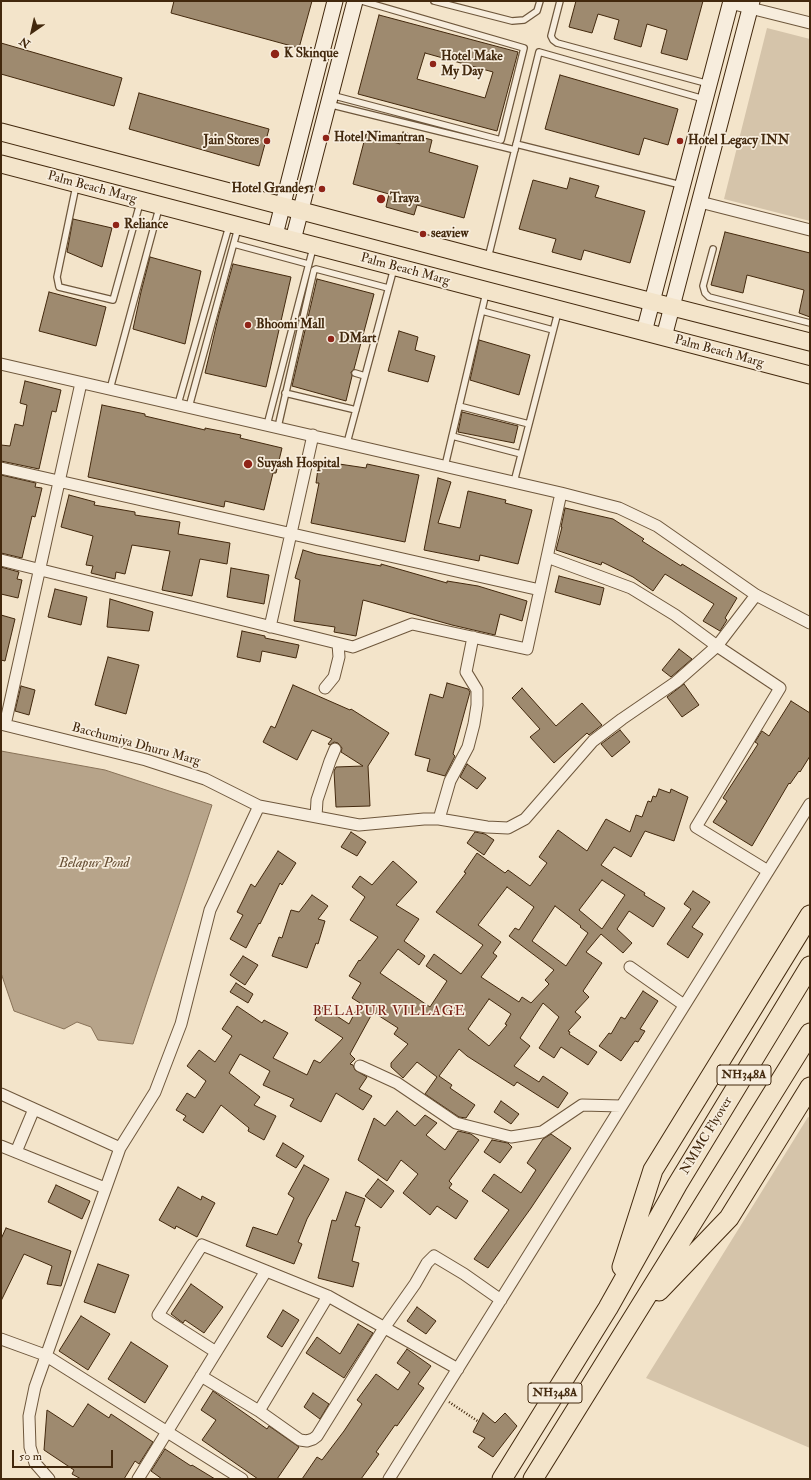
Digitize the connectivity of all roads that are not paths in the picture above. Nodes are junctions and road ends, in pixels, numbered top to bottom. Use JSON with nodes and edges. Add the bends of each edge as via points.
{"nodes":[{"id":1,"x":335,"y":1,"type":"edge"},
{"id":2,"x":355,"y":1,"type":"edge"},
{"id":3,"x":362,"y":1,"type":"edge"},
{"id":4,"x":434,"y":1,"type":"edge"},
{"id":5,"x":540,"y":1,"type":"edge"},
{"id":6,"x":560,"y":1,"type":"edge"},
{"id":7,"x":728,"y":2,"type":"edge"},
{"id":8,"x":751,"y":4,"type":"edge"},
{"id":9,"x":810,"y":23,"type":"edge"},
{"id":10,"x":709,"y":84,"type":"junction"},
{"id":11,"x":705,"y":99,"type":"junction"},
{"id":12,"x":329,"y":100,"type":"junction"},
{"id":13,"x":1,"y":132,"type":"edge"},
{"id":14,"x":516,"y":147,"type":"junction"},
{"id":15,"x":1,"y":164,"type":"edge"},
{"id":16,"x":76,"y":184,"type":"junction"},
{"id":17,"x":682,"y":185,"type":"junction"},
{"id":18,"x":141,"y":200,"type":"junction"},
{"id":19,"x":700,"y":202,"type":"junction"},
{"id":20,"x":160,"y":206,"type":"junction"},
{"id":21,"x":283,"y":206,"type":"junction"},
{"id":22,"x":301,"y":210,"type":"junction"},
{"id":23,"x":234,"y":225,"type":"junction"},
{"id":24,"x":810,"y":230,"type":"edge"},
{"id":25,"x":275,"y":235,"type":"junction"},
{"id":26,"x":293,"y":240,"type":"junction"},
{"id":27,"x":234,"y":244,"type":"junction"},
{"id":28,"x":313,"y":246,"type":"junction"},
{"id":29,"x":714,"y":249,"type":"dead end"},
{"id":30,"x":488,"y":260,"type":"junction"},
{"id":31,"x":308,"y":264,"type":"junction"},
{"id":32,"x":394,"y":267,"type":"junction"},
{"id":33,"x":388,"y":288,"type":"junction"},
{"id":34,"x":487,"y":291,"type":"junction"},
{"id":35,"x":652,"y":301,"type":"junction"},
{"id":36,"x":672,"y":307,"type":"junction"},
{"id":37,"x":558,"y":310,"type":"junction"},
{"id":38,"x":482,"y":311,"type":"junction"},
{"id":39,"x":810,"y":323,"type":"edge"},
{"id":40,"x":553,"y":330,"type":"junction"},
{"id":41,"x":644,"y":332,"type":"junction"},
{"id":42,"x":664,"y":337,"type":"junction"},
{"id":43,"x":810,"y":342,"type":"edge"},
{"id":44,"x":1,"y":364,"type":"edge"},
{"id":45,"x":355,"y":373,"type":"dead end"},
{"id":46,"x":810,"y":375,"type":"edge"},
{"id":47,"x":365,"y":376,"type":"junction"},
{"id":48,"x":81,"y":383,"type":"junction"},
{"id":49,"x":110,"y":390,"type":"junction"},
{"id":50,"x":285,"y":393,"type":"junction"},
{"id":51,"x":184,"y":406,"type":"junction"},
{"id":52,"x":459,"y":406,"type":"junction"},
{"id":53,"x":356,"y":410,"type":"junction"},
{"id":54,"x":529,"y":424,"type":"junction"},
{"id":55,"x":266,"y":425,"type":"junction"},
{"id":56,"x":278,"y":427,"type":"junction"},
{"id":57,"x":313,"y":435,"type":"junction"},
{"id":58,"x":452,"y":436,"type":"junction"},
{"id":59,"x":347,"y":443,"type":"junction"},
{"id":60,"x":521,"y":454,"type":"junction"},
{"id":61,"x":445,"y":466,"type":"junction"},
{"id":62,"x":1,"y":468,"type":"edge"},
{"id":63,"x":59,"y":481,"type":"junction"},
{"id":64,"x":514,"y":482,"type":"junction"},
{"id":65,"x":561,"y":493,"type":"junction"},
{"id":66,"x":291,"y":534,"type":"junction"},
{"id":67,"x":547,"y":557,"type":"junction"},
{"id":68,"x":1,"y":560,"type":"edge"},
{"id":69,"x":40,"y":570,"type":"junction"},
{"id":70,"x":540,"y":590,"type":"junction"},
{"id":71,"x":756,"y":595,"type":"junction"},
{"id":72,"x":810,"y":623,"type":"edge"},
{"id":73,"x":270,"y":627,"type":"junction"},
{"id":74,"x":473,"y":637,"type":"junction"},
{"id":75,"x":338,"y":644,"type":"junction"},
{"id":76,"x":716,"y":646,"type":"junction"},
{"id":77,"x":325,"y":688,"type":"dead end"},
{"id":78,"x":3,"y":725,"type":"edge"},
{"id":79,"x":335,"y":749,"type":"dead end"},
{"id":80,"x":810,"y":804,"type":"edge"},
{"id":81,"x":259,"y":806,"type":"junction"},
{"id":82,"x":316,"y":817,"type":"junction"},
{"id":83,"x":439,"y":819,"type":"junction"},
{"id":84,"x":768,"y":871,"type":"junction"},
{"id":85,"x":810,"y":915,"type":"edge"},
{"id":86,"x":810,"y":966,"type":"edge"},
{"id":87,"x":630,"y":967,"type":"dead end"},
{"id":88,"x":684,"y":1005,"type":"junction"},
{"id":89,"x":810,"y":1033,"type":"edge"},
{"id":90,"x":360,"y":1066,"type":"dead end"},
{"id":91,"x":810,"y":1087,"type":"edge"},
{"id":92,"x":1,"y":1094,"type":"edge"},
{"id":93,"x":621,"y":1106,"type":"junction"},
{"id":94,"x":34,"y":1109,"type":"junction"},
{"id":95,"x":1,"y":1146,"type":"edge"},
{"id":96,"x":120,"y":1148,"type":"junction"},
{"id":97,"x":16,"y":1152,"type":"junction"},
{"id":98,"x":105,"y":1188,"type":"junction"},
{"id":99,"x":266,"y":1271,"type":"junction"},
{"id":100,"x":328,"y":1296,"type":"junction"},
{"id":101,"x":501,"y":1300,"type":"junction"},
{"id":102,"x":608,"y":1308,"type":"junction"},
{"id":103,"x":630,"y":1321,"type":"junction"},
{"id":104,"x":384,"y":1328,"type":"junction"},
{"id":105,"x":1,"y":1339,"type":"edge"},
{"id":106,"x":216,"y":1352,"type":"junction"},
{"id":107,"x":45,"y":1355,"type":"junction"},
{"id":108,"x":458,"y":1369,"type":"junction"},
{"id":109,"x":201,"y":1376,"type":"junction"},
{"id":110,"x":258,"y":1411,"type":"junction"},
{"id":111,"x":167,"y":1432,"type":"junction"},
{"id":112,"x":49,"y":1479,"type":"edge"},
{"id":113,"x":138,"y":1479,"type":"edge"},
{"id":114,"x":242,"y":1479,"type":"edge"},
{"id":115,"x":389,"y":1479,"type":"edge"},
{"id":116,"x":502,"y":1479,"type":"edge"},
{"id":117,"x":533,"y":1479,"type":"edge"}],
"edges":[{"from":1,"to":21,"type":"street"},
{"from":2,"to":12,"type":"street"},
{"from":3,"to":12,"type":"lane","via":[[524,48],[501,140]]},
{"from":4,"to":5,"type":"lane","via":[[512,21],[524,20],[537,11]]},
{"from":6,"to":10,"type":"lane","via":[[551,36],[557,43]]},
{"from":7,"to":8,"type":"street"},
{"from":7,"to":10,"type":"street"},
{"from":8,"to":9,"type":"street"},
{"from":8,"to":19,"type":"street"},
{"from":10,"to":11,"type":"street"},
{"from":11,"to":14,"type":"lane","via":[[539,52]]},
{"from":11,"to":17,"type":"street"},
{"from":12,"to":14,"type":"lane"},
{"from":12,"to":22,"type":"street"},
{"from":13,"to":21,"type":"main road"},
{"from":14,"to":17,"type":"lane"},
{"from":14,"to":30,"type":"lane"},
{"from":15,"to":16,"type":"main road","name":"Palm Beach Marg"},
{"from":16,"to":18,"type":"main road","name":"Palm Beach Marg"},
{"from":16,"to":18,"type":"lane","via":[[57,277],[60,287],[113,300]]},
{"from":17,"to":35,"type":"street"},
{"from":18,"to":20,"type":"main road","name":"Palm Beach Marg"},
{"from":19,"to":24,"type":"street"},
{"from":19,"to":36,"type":"street"},
{"from":20,"to":23,"type":"main road","name":"Palm Beach Marg"},
{"from":20,"to":49,"type":"lane"},
{"from":21,"to":22,"type":"main road"},
{"from":21,"to":25,"type":"street"},
{"from":22,"to":26,"type":"street"},
{"from":22,"to":30,"type":"main road"},
{"from":23,"to":25,"type":"main road","name":"Palm Beach Marg"},
{"from":23,"to":27,"type":"lane"},
{"from":23,"to":51,"type":"lane"},
{"from":25,"to":26,"type":"main road","name":"Palm Beach Marg"},
{"from":26,"to":28,"type":"main road","name":"Palm Beach Marg"},
{"from":27,"to":31,"type":"lane"},
{"from":27,"to":51,"type":"lane"},
{"from":28,"to":31,"type":"lane"},
{"from":28,"to":32,"type":"main road","name":"Palm Beach Marg"},
{"from":29,"to":39,"type":"lane","via":[[703,286],[709,297]]},
{"from":30,"to":35,"type":"main road"},
{"from":31,"to":55,"type":"lane"},
{"from":32,"to":33,"type":"lane"},
{"from":32,"to":34,"type":"main road","name":"Palm Beach Marg"},
{"from":33,"to":47,"type":"lane"},
{"from":33,"to":50,"type":"lane","via":[[314,270]]},
{"from":34,"to":37,"type":"main road","name":"Palm Beach Marg"},
{"from":34,"to":38,"type":"lane"},
{"from":35,"to":36,"type":"main road"},
{"from":35,"to":41,"type":"street"},
{"from":36,"to":42,"type":"street"},
{"from":36,"to":43,"type":"main road"},
{"from":37,"to":40,"type":"lane"},
{"from":37,"to":41,"type":"main road","name":"Palm Beach Marg"},
{"from":38,"to":40,"type":"lane"},
{"from":38,"to":52,"type":"lane"},
{"from":40,"to":54,"type":"lane"},
{"from":41,"to":42,"type":"main road","name":"Palm Beach Marg"},
{"from":42,"to":46,"type":"main road","name":"Palm Beach Marg"},
{"from":44,"to":48,"type":"street"},
{"from":45,"to":47,"type":"lane"},
{"from":47,"to":53,"type":"lane"},
{"from":48,"to":49,"type":"street"},
{"from":48,"to":63,"type":"street"},
{"from":49,"to":51,"type":"street"},
{"from":50,"to":53,"type":"lane"},
{"from":50,"to":56,"type":"lane"},
{"from":51,"to":55,"type":"street"},
{"from":52,"to":54,"type":"lane"},
{"from":52,"to":58,"type":"lane"},
{"from":53,"to":59,"type":"lane"},
{"from":54,"to":60,"type":"lane"},
{"from":55,"to":56,"type":"street"},
{"from":56,"to":57,"type":"street"},
{"from":57,"to":59,"type":"street"},
{"from":57,"to":66,"type":"street"},
{"from":58,"to":60,"type":"lane"},
{"from":58,"to":61,"type":"lane"},
{"from":59,"to":61,"type":"street"},
{"from":60,"to":64,"type":"lane"},
{"from":61,"to":64,"type":"street"},
{"from":62,"to":63,"type":"street"},
{"from":63,"to":66,"type":"street"},
{"from":63,"to":69,"type":"street"},
{"from":64,"to":65,"type":"street"},
{"from":65,"to":67,"type":"street"},
{"from":65,"to":71,"type":"street","via":[[619,508],[657,526]]},
{"from":66,"to":70,"type":"street"},
{"from":66,"to":73,"type":"street"},
{"from":67,"to":70,"type":"street"},
{"from":67,"to":76,"type":"street","via":[[631,588],[675,615]]},
{"from":68,"to":69,"type":"street"},
{"from":69,"to":73,"type":"street"},
{"from":69,"to":78,"type":"street"},
{"from":70,"to":74,"type":"street","via":[[526,649]]},
{"from":71,"to":72,"type":"street"},
{"from":71,"to":76,"type":"street","name":"Bacchumiya Dhuru Marg"},
{"from":73,"to":75,"type":"street"},
{"from":74,"to":75,"type":"street","via":[[412,624],[353,647]]},
{"from":74,"to":83,"type":"street","via":[[466,672],[477,690],[474,724],[468,747],[450,781]]},
{"from":75,"to":77,"type":"street","via":[[334,678]]},
{"from":76,"to":83,"type":"street","name":"Bacchumiya Dhuru Marg","via":[[676,682],[593,741],[525,819],[508,828]]},
{"from":76,"to":84,"type":"street","via":[[780,688],[696,827]]},
{"from":78,"to":81,"type":"street","name":"Bacchumiya Dhuru Marg","via":[[153,762],[205,779]]},
{"from":79,"to":82,"type":"street","via":[[317,800]]},
{"from":80,"to":84,"type":"street"},
{"from":81,"to":82,"type":"street","name":"Bacchumiya Dhuru Marg"},
{"from":81,"to":96,"type":"street","via":[[210,910],[181,1024],[154,1092]]},
{"from":82,"to":83,"type":"street","name":"Bacchumiya Dhuru Marg","via":[[359,825],[424,818]]},
{"from":84,"to":88,"type":"street"},
{"from":85,"to":102,"type":"highway","via":[[653,1170]]},
{"from":86,"to":102,"type":"highway","name":"NMMC Flyover","number":"NH348A","via":[[677,1185]]},
{"from":87,"to":88,"type":"street"},
{"from":88,"to":93,"type":"street"},
{"from":89,"to":103,"type":"highway","number":"NH348A"},
{"from":90,"to":93,"type":"street","via":[[396,1083],[456,1122],[511,1137],[542,1132],[582,1105]]},
{"from":91,"to":103,"type":"highway","via":[[730,1218]]},
{"from":92,"to":94,"type":"street"},
{"from":93,"to":101,"type":"street"},
{"from":94,"to":96,"type":"street"},
{"from":94,"to":97,"type":"street"},
{"from":95,"to":97,"type":"street"},
{"from":96,"to":98,"type":"street"},
{"from":97,"to":98,"type":"street"},
{"from":98,"to":107,"type":"street"},
{"from":99,"to":100,"type":"street"},
{"from":99,"to":106,"type":"street"},
{"from":99,"to":106,"type":"street","via":[[202,1245],[158,1315]]},
{"from":100,"to":104,"type":"street"},
{"from":100,"to":110,"type":"street"},
{"from":101,"to":104,"type":"street","via":[[434,1256]]},
{"from":101,"to":108,"type":"street"},
{"from":102,"to":116,"type":"highway","number":"NH348A"},
{"from":103,"to":117,"type":"highway","number":"NH348A"},
{"from":104,"to":108,"type":"street"},
{"from":104,"to":110,"type":"street","via":[[313,1439],[300,1440]]},
{"from":105,"to":107,"type":"street"},
{"from":106,"to":109,"type":"street"},
{"from":107,"to":111,"type":"street"},
{"from":107,"to":112,"type":"street","via":[[29,1416],[30,1447],[35,1464]]},
{"from":108,"to":115,"type":"street"},
{"from":109,"to":110,"type":"street"},
{"from":109,"to":111,"type":"street"},
{"from":111,"to":113,"type":"street"},
{"from":111,"to":114,"type":"street"}]}
